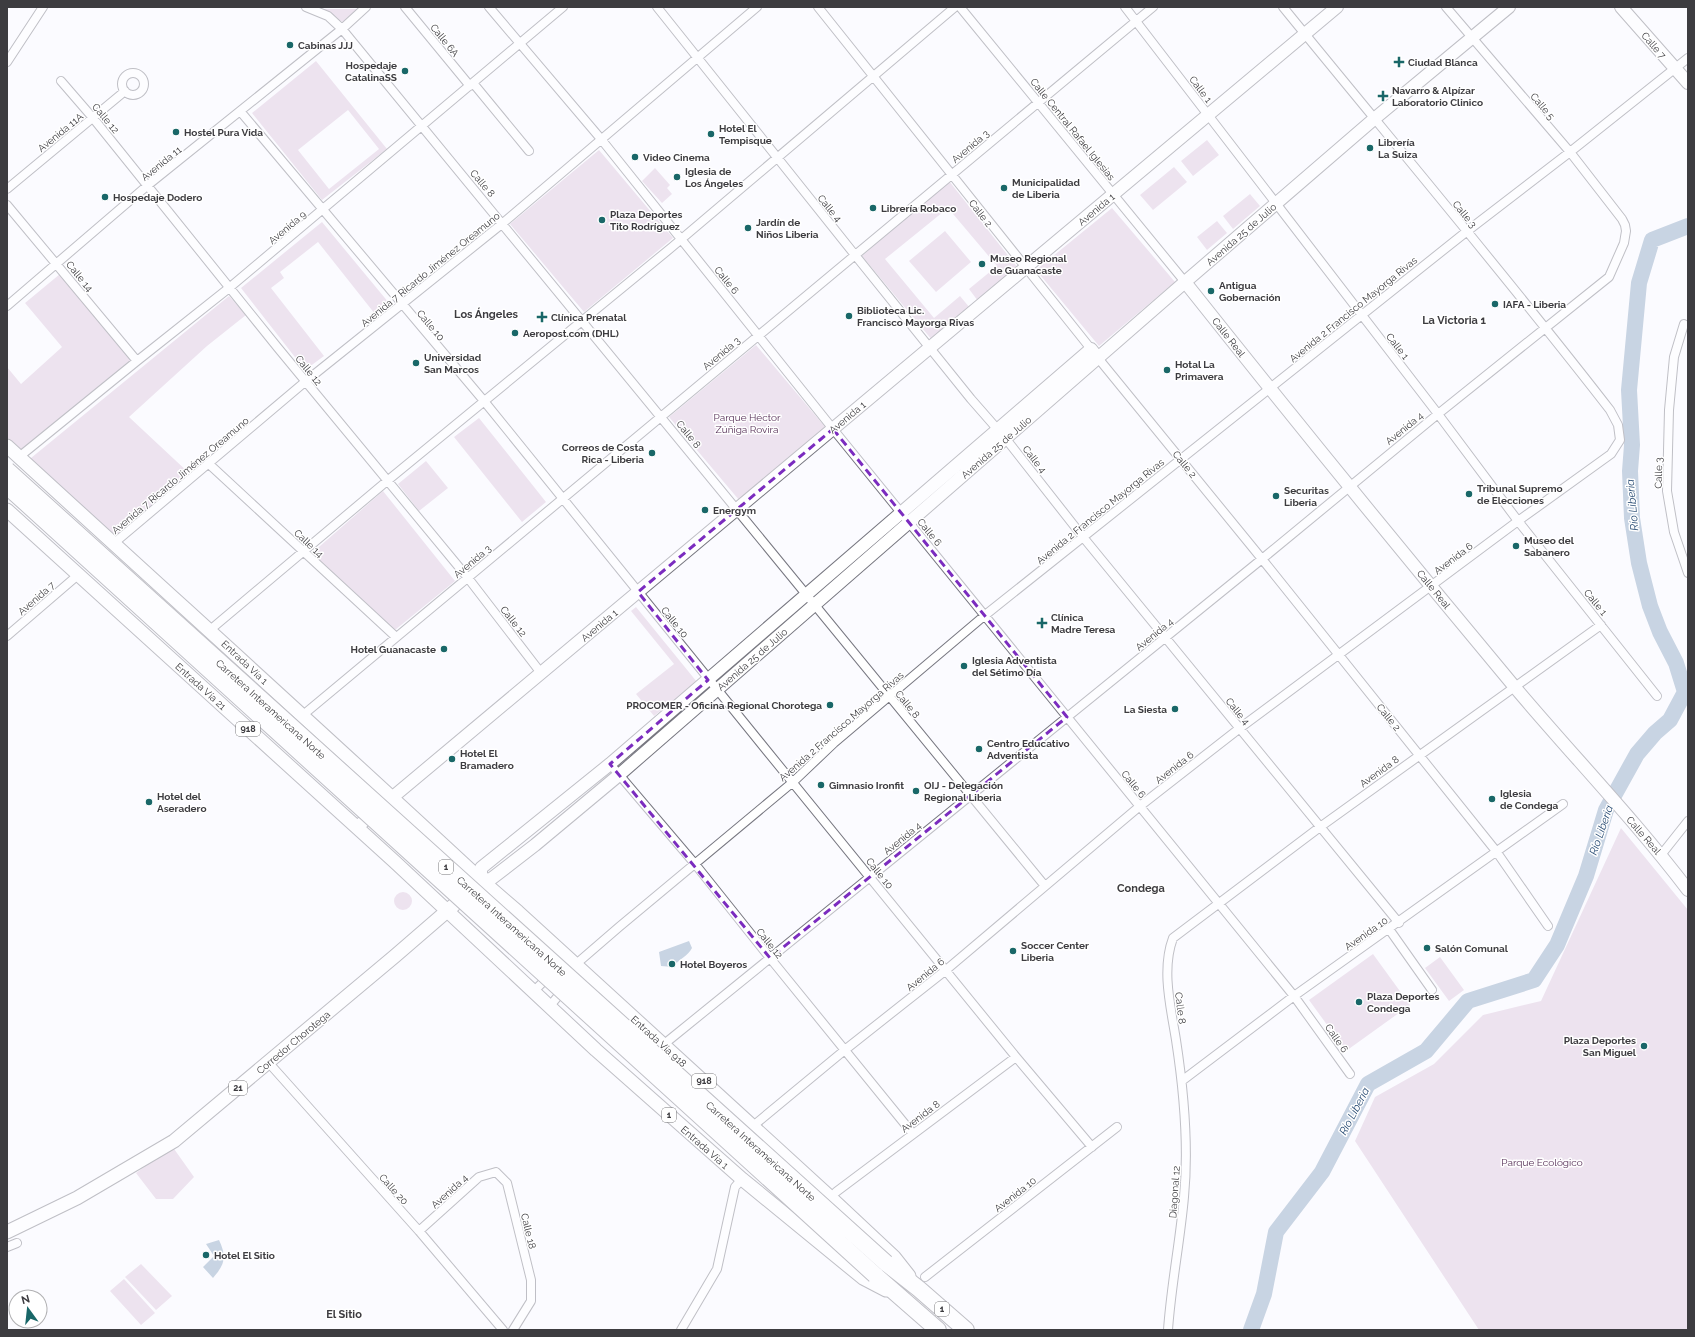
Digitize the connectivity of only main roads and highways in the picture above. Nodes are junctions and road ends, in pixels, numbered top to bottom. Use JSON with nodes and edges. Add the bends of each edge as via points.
{"nodes":[{"id":1,"x":7,"y":446,"type":"edge"},
{"id":2,"x":7,"y":470,"type":"edge"},
{"id":3,"x":7,"y":486,"type":"edge"},
{"id":4,"x":7,"y":510,"type":"edge"},
{"id":5,"x":481,"y":880,"type":"junction"},
{"id":6,"x":447,"y":912,"type":"junction"},
{"id":7,"x":7,"y":1232,"type":"edge"},
{"id":8,"x":880,"y":1269,"type":"junction"},
{"id":9,"x":922,"y":1283,"type":"junction"},
{"id":10,"x":905,"y":1301,"type":"junction"},
{"id":11,"x":938,"y":1330,"type":"edge"},
{"id":12,"x":966,"y":1330,"type":"edge"}],
"edges":[{"from":1,"to":5,"type":"main road","name":"Entrada Vía 1"},
{"from":2,"to":8,"type":"highway","name":"Carretera Interamericana Norte","number":"1","bridge":true},
{"from":3,"to":8,"type":"highway","name":"Carretera Interamericana Norte","number":"1","bridge":true},
{"from":4,"to":6,"type":"main road","name":"Entrada Vía 21","number":"918","via":[[357,827]]},
{"from":5,"to":6,"type":"main road","name":"Avenida 25 de Julio"},
{"from":5,"to":9,"type":"main road","name":"Entrada Vía 918","number":"918"},
{"from":6,"to":7,"type":"main road","name":"Corredor Chorotega","number":"21","via":[[174,1141],[77,1198]]},
{"from":6,"to":10,"type":"main road","name":"Entrada Vía 1","number":"1","via":[[742,1179],[863,1278]]},
{"from":8,"to":9,"type":"highway","name":"Carretera Interamericana Norte","number":"1"},
{"from":8,"to":10,"type":"highway","name":"Carretera Interamericana Norte","number":"1"},
{"from":9,"to":12,"type":"highway","name":"Carretera Interamericana Norte","number":"1"},
{"from":10,"to":11,"type":"highway","name":"Carretera Interamericana Norte","number":"1"}]}
